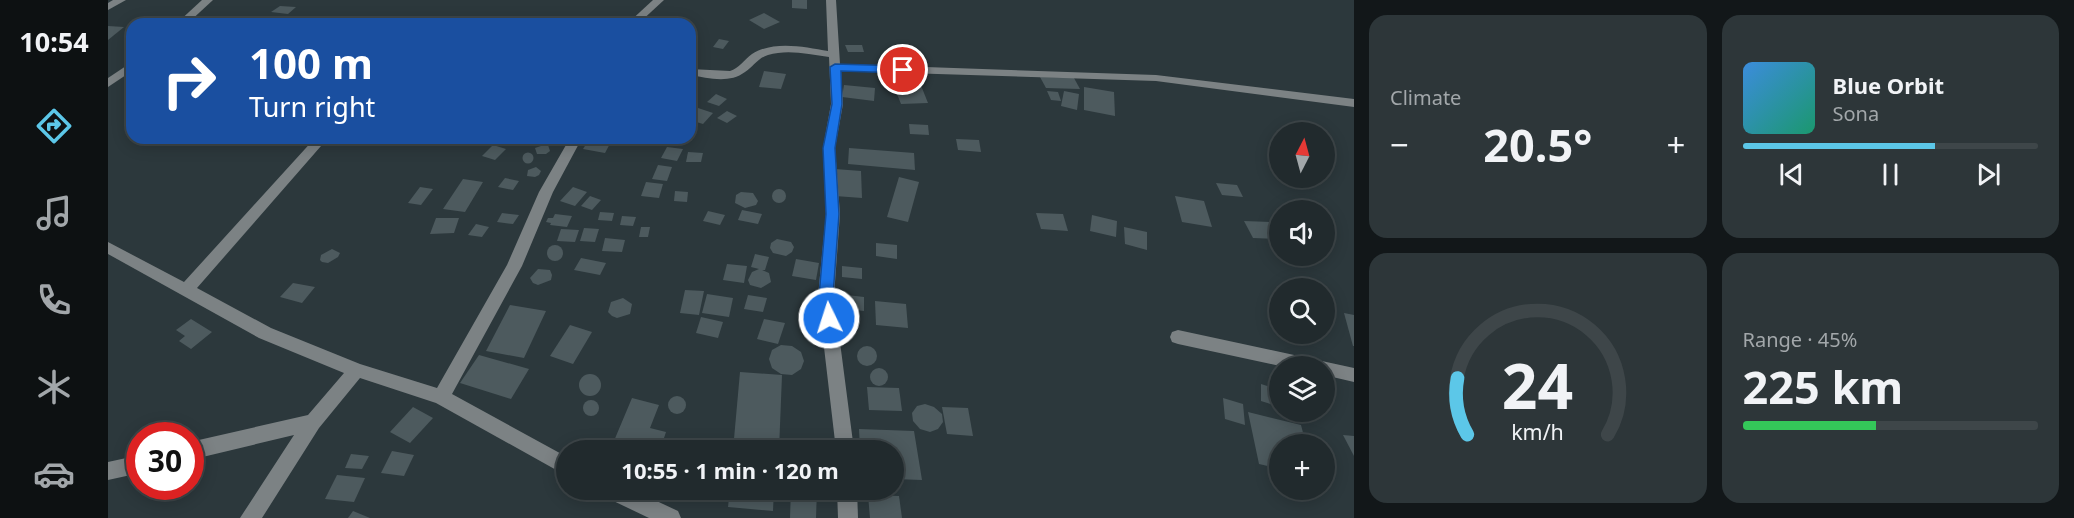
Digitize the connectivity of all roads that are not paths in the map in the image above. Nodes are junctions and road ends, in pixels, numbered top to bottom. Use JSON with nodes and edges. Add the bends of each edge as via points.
{"nodes":[{"id":1,"x":121,"y":0,"type":"edge"},
{"id":2,"x":208,"y":0,"type":"edge"},
{"id":3,"x":659,"y":0,"type":"edge"},
{"id":4,"x":831,"y":0,"type":"edge"},
{"id":5,"x":108,"y":7,"type":"edge"},
{"id":6,"x":188,"y":18,"type":"edge"},
{"id":7,"x":639,"y":18,"type":"edge"},
{"id":8,"x":835,"y":61,"type":"junction"},
{"id":9,"x":126,"y":70,"type":"edge"},
{"id":10,"x":696,"y":73,"type":"edge"},
{"id":11,"x":108,"y":84,"type":"edge"},
{"id":12,"x":1354,"y":103,"type":"edge"},
{"id":13,"x":317,"y":144,"type":"edge"},
{"id":14,"x":573,"y":144,"type":"edge"},
{"id":15,"x":108,"y":247,"type":"edge"},
{"id":16,"x":187,"y":289,"type":"junction"},
{"id":17,"x":1178,"y":337,"type":"dead end"},
{"id":18,"x":1269,"y":356,"type":"edge"},
{"id":19,"x":357,"y":370,"type":"junction"},
{"id":20,"x":1335,"y":371,"type":"edge"},
{"id":21,"x":1354,"y":375,"type":"edge"},
{"id":22,"x":441,"y":397,"type":"junction"},
{"id":23,"x":313,"y":422,"type":"junction"},
{"id":24,"x":844,"y":440,"type":"edge"},
{"id":25,"x":204,"y":448,"type":"edge"},
{"id":26,"x":556,"y":461,"type":"edge"},
{"id":27,"x":126,"y":467,"type":"edge"},
{"id":28,"x":108,"y":471,"type":"edge"},
{"id":29,"x":633,"y":500,"type":"edge"},
{"id":30,"x":847,"y":500,"type":"edge"},
{"id":31,"x":250,"y":518,"type":"edge"},
{"id":32,"x":671,"y":518,"type":"edge"},
{"id":33,"x":848,"y":518,"type":"edge"}],
"edges":[{"from":1,"to":5,"type":"street"},
{"from":2,"to":6,"type":"street"},
{"from":3,"to":7,"type":"street"},
{"from":4,"to":8,"type":"street"},
{"from":8,"to":10,"type":"street","via":[[778,50],[757,56],[733,74]]},
{"from":8,"to":12,"type":"street","via":[[1156,78]]},
{"from":8,"to":24,"type":"street","via":[[837,104],[829,148],[833,214],[826,296]]},
{"from":9,"to":11,"type":"street"},
{"from":13,"to":16,"type":"street"},
{"from":14,"to":22,"type":"street","via":[[546,192],[514,266]]},
{"from":15,"to":16,"type":"street"},
{"from":16,"to":19,"type":"street","via":[[265,333]]},
{"from":17,"to":18,"type":"street"},
{"from":19,"to":22,"type":"street"},
{"from":19,"to":23,"type":"street"},
{"from":20,"to":21,"type":"street"},
{"from":22,"to":26,"type":"street"},
{"from":23,"to":25,"type":"street"},
{"from":23,"to":31,"type":"street"},
{"from":27,"to":28,"type":"street"},
{"from":29,"to":32,"type":"street"},
{"from":30,"to":33,"type":"street"}]}
